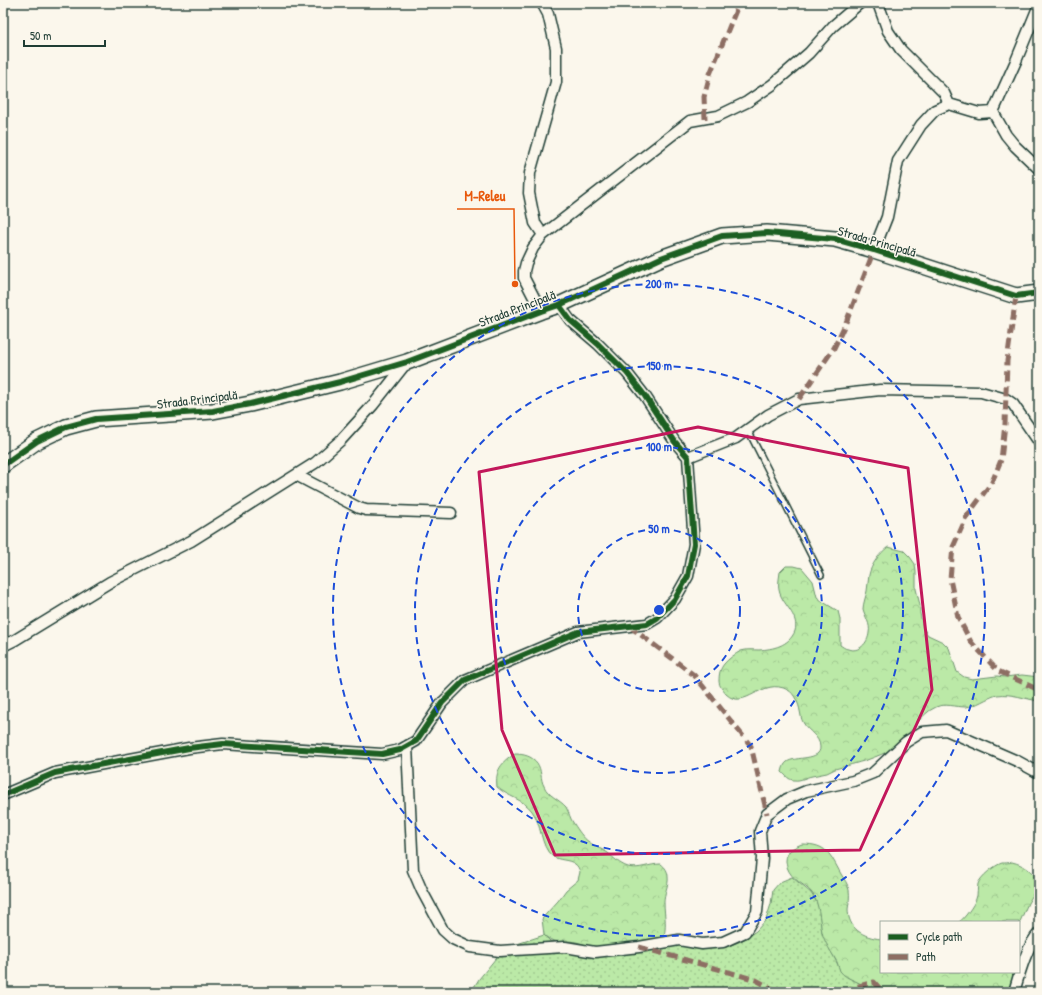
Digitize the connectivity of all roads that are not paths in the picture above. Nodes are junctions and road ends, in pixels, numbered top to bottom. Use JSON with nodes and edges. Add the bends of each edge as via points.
{"nodes":[{"id":1,"x":542,"y":3,"type":"edge"},
{"id":2,"x":860,"y":3,"type":"edge"},
{"id":3,"x":878,"y":3,"type":"edge"},
{"id":4,"x":1039,"y":5,"type":"edge"},
{"id":5,"x":949,"y":104,"type":"junction"},
{"id":6,"x":993,"y":112,"type":"junction"},
{"id":7,"x":1039,"y":169,"type":"edge"},
{"id":8,"x":543,"y":235,"type":"junction"},
{"id":9,"x":874,"y":250,"type":"junction"},
{"id":10,"x":1039,"y":293,"type":"edge"},
{"id":11,"x":559,"y":305,"type":"junction"},
{"id":12,"x":541,"y":311,"type":"junction"},
{"id":13,"x":407,"y":362,"type":"junction"},
{"id":14,"x":748,"y":430,"type":"junction"},
{"id":15,"x":1039,"y":442,"type":"edge"},
{"id":16,"x":688,"y":457,"type":"junction"},
{"id":17,"x":3,"y":465,"type":"edge"},
{"id":18,"x":296,"y":475,"type":"junction"},
{"id":19,"x":451,"y":513,"type":"dead end"},
{"id":20,"x":821,"y":575,"type":"dead end"},
{"id":21,"x":3,"y":646,"type":"edge"},
{"id":22,"x":407,"y":746,"type":"junction"},
{"id":23,"x":1039,"y":773,"type":"edge"},
{"id":24,"x":3,"y":795,"type":"edge"},
{"id":25,"x":1039,"y":933,"type":"edge"},
{"id":26,"x":1020,"y":972,"type":"edge"},
{"id":27,"x":1020,"y":973,"type":"edge"},
{"id":28,"x":1014,"y":992,"type":"edge"}],
"edges":[{"from":1,"to":8,"type":"street","via":[[548,14],[556,48],[556,82],[530,173],[529,193],[536,223]]},
{"from":2,"to":8,"type":"street","via":[[772,85],[747,102],[718,116],[690,121]]},
{"from":3,"to":5,"type":"street","via":[[888,31],[901,50],[944,93]]},
{"from":4,"to":6,"type":"street"},
{"from":5,"to":6,"type":"street","via":[[978,113]]},
{"from":5,"to":9,"type":"street","via":[[935,110],[921,125],[898,161],[887,217]]},
{"from":6,"to":7,"type":"street","via":[[1014,146]]},
{"from":8,"to":12,"type":"street","via":[[531,253],[524,271],[524,278]]},
{"from":9,"to":10,"type":"street","name":"Strada Principală","via":[[1016,296]]},
{"from":9,"to":11,"type":"street","name":"Strada Principală","via":[[835,239],[767,232],[722,236],[661,258]]},
{"from":11,"to":12,"type":"street","name":"Strada Principală"},
{"from":11,"to":16,"type":"street","via":[[570,320],[628,373]]},
{"from":12,"to":13,"type":"street","name":"Strada Principală"},
{"from":13,"to":17,"type":"street","name":"Strada Principală","via":[[332,384],[213,411],[96,419],[66,427],[37,440]]},
{"from":13,"to":18,"type":"street","via":[[341,440],[315,463]]},
{"from":14,"to":15,"type":"street","via":[[768,415],[799,399],[880,390],[981,392],[1014,404]]},
{"from":14,"to":16,"type":"street","via":[[736,438]]},
{"from":14,"to":20,"type":"lane"},
{"from":16,"to":22,"type":"street","via":[[694,544],[688,576],[676,599],[647,624],[578,632],[465,680],[442,703],[416,741]]},
{"from":18,"to":19,"type":"street","via":[[366,510]]},
{"from":18,"to":21,"type":"street","via":[[191,541],[110,582]]},
{"from":22,"to":23,"type":"street","via":[[413,870],[422,891],[443,930],[453,939],[470,947],[500,951],[565,947],[595,952],[679,940],[702,944],[723,942],[744,932],[757,912],[762,858],[760,830],[767,814],[787,799],[806,791],[854,781],[873,773],[906,742],[922,732],[946,730]]},
{"from":22,"to":24,"type":"street","via":[[382,754],[223,744],[202,746],[55,773]]},
{"from":25,"to":26,"type":"street","via":[[1034,938]]},
{"from":27,"to":28,"type":"street"}]}
